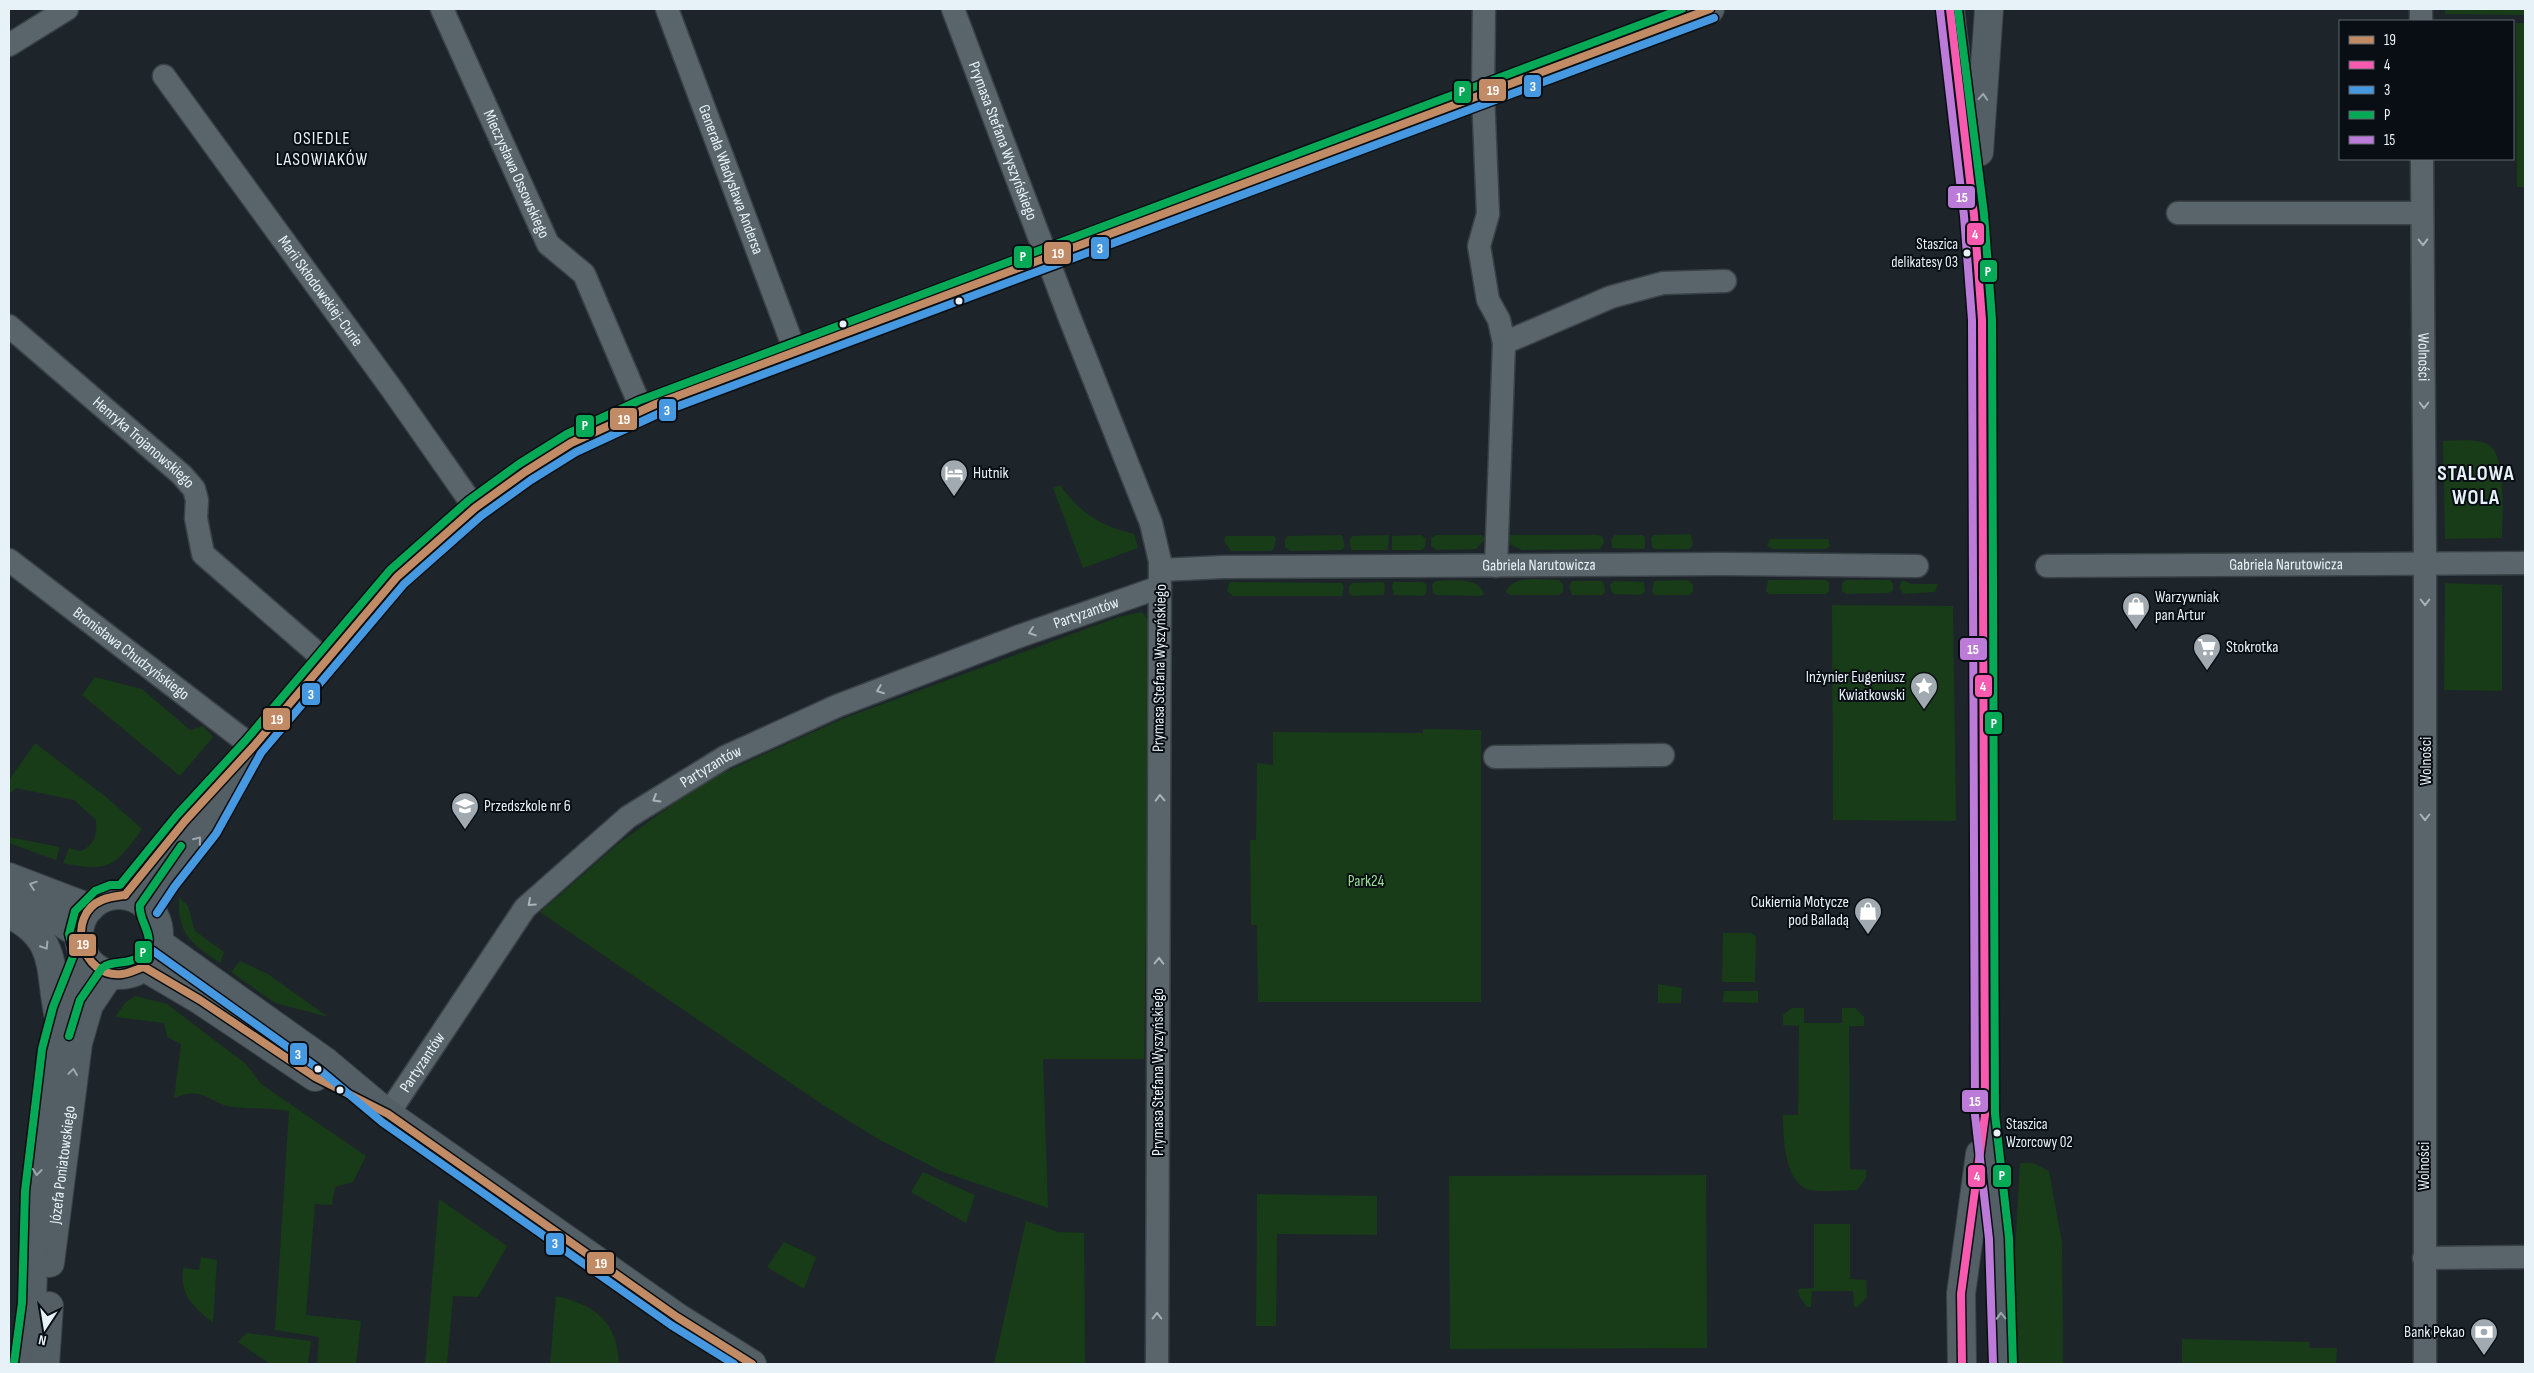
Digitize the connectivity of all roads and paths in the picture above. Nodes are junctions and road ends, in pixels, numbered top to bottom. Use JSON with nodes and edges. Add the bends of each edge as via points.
{"nodes":[{"id":1,"x":67,"y":9,"type":"edge"},
{"id":2,"x":442,"y":9,"type":"edge"},
{"id":3,"x":667,"y":9,"type":"edge"},
{"id":4,"x":953,"y":9,"type":"edge"},
{"id":5,"x":1484,"y":9,"type":"edge"},
{"id":6,"x":1710,"y":9,"type":"edge"},
{"id":7,"x":1989,"y":9,"type":"edge"},
{"id":8,"x":1949,"y":10,"type":"edge"},
{"id":9,"x":9,"y":45,"type":"edge"},
{"id":10,"x":164,"y":76,"type":"dead end"},
{"id":11,"x":1483,"y":94,"type":"junction"},
{"id":12,"x":2422,"y":160,"type":"edge"},
{"id":13,"x":2178,"y":213,"type":"dead end"},
{"id":14,"x":2422,"y":214,"type":"junction"},
{"id":15,"x":1974,"y":215,"type":"junction"},
{"id":16,"x":1048,"y":256,"type":"junction"},
{"id":17,"x":1725,"y":281,"type":"dead end"},
{"id":18,"x":9,"y":326,"type":"edge"},
{"id":19,"x":1504,"y":343,"type":"junction"},
{"id":20,"x":795,"y":352,"type":"junction"},
{"id":21,"x":642,"y":410,"type":"junction"},
{"id":22,"x":475,"y":508,"type":"junction"},
{"id":23,"x":9,"y":560,"type":"edge"},
{"id":24,"x":2425,"y":563,"type":"junction"},
{"id":25,"x":2525,"y":564,"type":"edge"},
{"id":26,"x":1496,"y":566,"type":"junction"},
{"id":27,"x":1917,"y":566,"type":"dead end"},
{"id":28,"x":2047,"y":566,"type":"dead end"},
{"id":29,"x":1161,"y":578,"type":"junction"},
{"id":30,"x":325,"y":660,"type":"junction"},
{"id":31,"x":254,"y":747,"type":"junction"},
{"id":32,"x":1663,"y":755,"type":"dead end"},
{"id":33,"x":1495,"y":757,"type":"dead end"},
{"id":34,"x":9,"y":877,"type":"edge"},
{"id":35,"x":125,"y":895,"type":"junction"},
{"id":36,"x":9,"y":900,"type":"edge"},
{"id":37,"x":90,"y":908,"type":"junction"},
{"id":38,"x":149,"y":908,"type":"junction"},
{"id":39,"x":9,"y":914,"type":"edge"},
{"id":40,"x":159,"y":943,"type":"junction"},
{"id":41,"x":82,"y":944,"type":"junction"},
{"id":42,"x":144,"y":967,"type":"junction"},
{"id":43,"x":110,"y":974,"type":"junction"},
{"id":44,"x":59,"y":1021,"type":"junction"},
{"id":45,"x":388,"y":1114,"type":"junction"},
{"id":46,"x":1985,"y":1115,"type":"junction"},
{"id":47,"x":2525,"y":1257,"type":"edge"},
{"id":48,"x":2424,"y":1258,"type":"junction"},
{"id":49,"x":24,"y":1364,"type":"edge"},
{"id":50,"x":45,"y":1364,"type":"edge"},
{"id":51,"x":752,"y":1364,"type":"edge"},
{"id":52,"x":1157,"y":1364,"type":"edge"},
{"id":53,"x":1962,"y":1364,"type":"edge"},
{"id":54,"x":2003,"y":1364,"type":"edge"},
{"id":55,"x":2425,"y":1364,"type":"edge"}],
"edges":[{"from":1,"to":9,"type":"street"},
{"from":2,"to":21,"type":"street","name":"Mieczysława Ossowskiego","via":[[548,244],[584,274]]},
{"from":3,"to":20,"type":"street","name":"Generała Władysława Andersa"},
{"from":4,"to":16,"type":"street","name":"Prymasa Stefana Wyszyńskiego"},
{"from":5,"to":11,"type":"street"},
{"from":6,"to":11,"type":"street"},
{"from":15,"to":7,"type":"street","one_way":true},
{"from":8,"to":15,"type":"street"},
{"from":10,"to":22,"type":"street","name":"Marii Skłodowskiej-Curie","via":[[386,380]]},
{"from":11,"to":16,"type":"street"},
{"from":11,"to":19,"type":"street","via":[[1488,214],[1480,246],[1488,300],[1499,320]]},
{"from":12,"to":14,"type":"street","name":"Wolności"},
{"from":13,"to":14,"type":"street"},
{"from":14,"to":24,"type":"street","name":"Wolności","one_way":true},
{"from":15,"to":46,"type":"street","via":[[1982,338]]},
{"from":16,"to":20,"type":"street"},
{"from":16,"to":29,"type":"street","name":"Prymasa Stefana Wyszyńskiego","via":[[1151,523]]},
{"from":17,"to":19,"type":"street","via":[[1663,283],[1611,296]]},
{"from":18,"to":30,"type":"street","name":"Henryka Trojanowskiego","via":[[182,475],[194,489],[197,500],[196,518],[203,554]]},
{"from":19,"to":26,"type":"street"},
{"from":20,"to":21,"type":"street"},
{"from":21,"to":22,"type":"street","via":[[572,443],[524,472]]},
{"from":22,"to":30,"type":"street","via":[[397,577]]},
{"from":23,"to":31,"type":"street","name":"Bronisława Chudzyńskiego"},
{"from":24,"to":25,"type":"street","name":"Gabriela Narutowicza"},
{"from":24,"to":28,"type":"street","name":"Gabriela Narutowicza"},
{"from":24,"to":48,"type":"street","name":"Wolności","one_way":true},
{"from":26,"to":27,"type":"street","name":"Gabriela Narutowicza"},
{"from":26,"to":29,"type":"street","name":"Gabriela Narutowicza","via":[[1223,567]]},
{"from":29,"to":45,"type":"street","name":"Partyzantów","one_way":true,"via":[[837,706],[725,758],[628,817],[525,908]]},
{"from":52,"to":29,"type":"street","name":"Prymasa Stefana Wyszyńskiego","one_way":true},
{"from":30,"to":31,"type":"street"},
{"from":31,"to":35,"type":"street","via":[[185,821]]},
{"from":38,"to":31,"type":"street","one_way":true,"via":[[208,828]]},
{"from":32,"to":33,"type":"street"},
{"from":37,"to":34,"type":"street","one_way":true},
{"from":35,"to":37,"type":"street","via":[[112,895]]},
{"from":35,"to":38,"type":"street","via":[[134,897]]},
{"from":36,"to":41,"type":"street","via":[[50,916]]},
{"from":37,"to":41,"type":"street","via":[[84,915]]},
{"from":38,"to":40,"type":"street","via":[[158,925]]},
{"from":39,"to":44,"type":"street","one_way":true,"via":[[32,930],[48,951]]},
{"from":40,"to":42,"type":"street"},
{"from":40,"to":45,"type":"street","via":[[326,1062]]},
{"from":41,"to":43,"type":"street","via":[[96,967]]},
{"from":41,"to":44,"type":"street","name":"Józefa Poniatowskiego"},
{"from":42,"to":43,"type":"street","via":[[122,975]]},
{"from":42,"to":45,"type":"street","via":[[200,1000],[315,1077]]},
{"from":50,"to":43,"type":"street","name":"Józefa Poniatowskiego","one_way":true,"via":[[51,1253],[75,1059],[81,1028],[90,1005]]},
{"from":44,"to":49,"type":"street","name":"Józefa Poniatowskiego","one_way":true,"via":[[42,1122],[35,1192],[32,1304]]},
{"from":45,"to":51,"type":"street","via":[[677,1317]]},
{"from":46,"to":53,"type":"street","via":[[1961,1294]]},
{"from":54,"to":46,"type":"street","one_way":true,"via":[[1999,1238]]},
{"from":47,"to":48,"type":"street"},
{"from":48,"to":55,"type":"street","name":"Wolności"}]}
